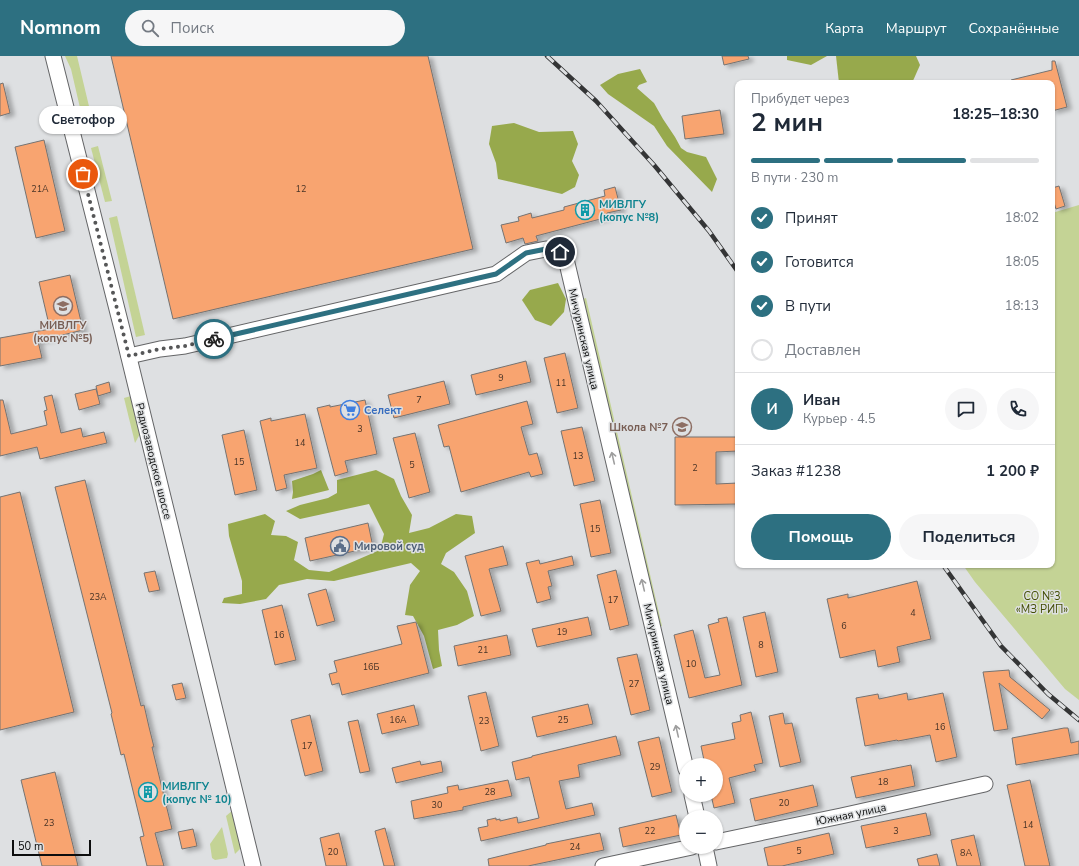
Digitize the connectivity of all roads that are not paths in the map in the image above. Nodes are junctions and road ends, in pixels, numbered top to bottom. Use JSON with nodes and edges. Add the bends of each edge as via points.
{"nodes":[{"id":1,"x":54,"y":56,"type":"edge"},
{"id":2,"x":129,"y":356,"type":"junction"},
{"id":3,"x":683,"y":758,"type":"edge"},
{"id":4,"x":986,"y":784,"type":"dead end"},
{"id":5,"x":723,"y":841,"type":"edge"},
{"id":6,"x":679,"y":850,"type":"edge"},
{"id":7,"x":706,"y":854,"type":"edge"},
{"id":8,"x":253,"y":866,"type":"edge"},
{"id":9,"x":603,"y":866,"type":"edge"},
{"id":10,"x":709,"y":866,"type":"edge"}],
"edges":[{"from":1,"to":2,"type":"street","name":"Радиозаводское шоссе"},
{"from":3,"to":2,"type":"street","name":"Мичуринская улица","one_way":true,"via":[[566,259],[560,252],[546,249],[526,253],[496,274],[185,346]]},
{"from":2,"to":8,"type":"street","name":"Радиозаводское шоссе"},
{"from":4,"to":5,"type":"street","name":"Южная улица"},
{"from":6,"to":9,"type":"street"},
{"from":7,"to":10,"type":"street"}]}
